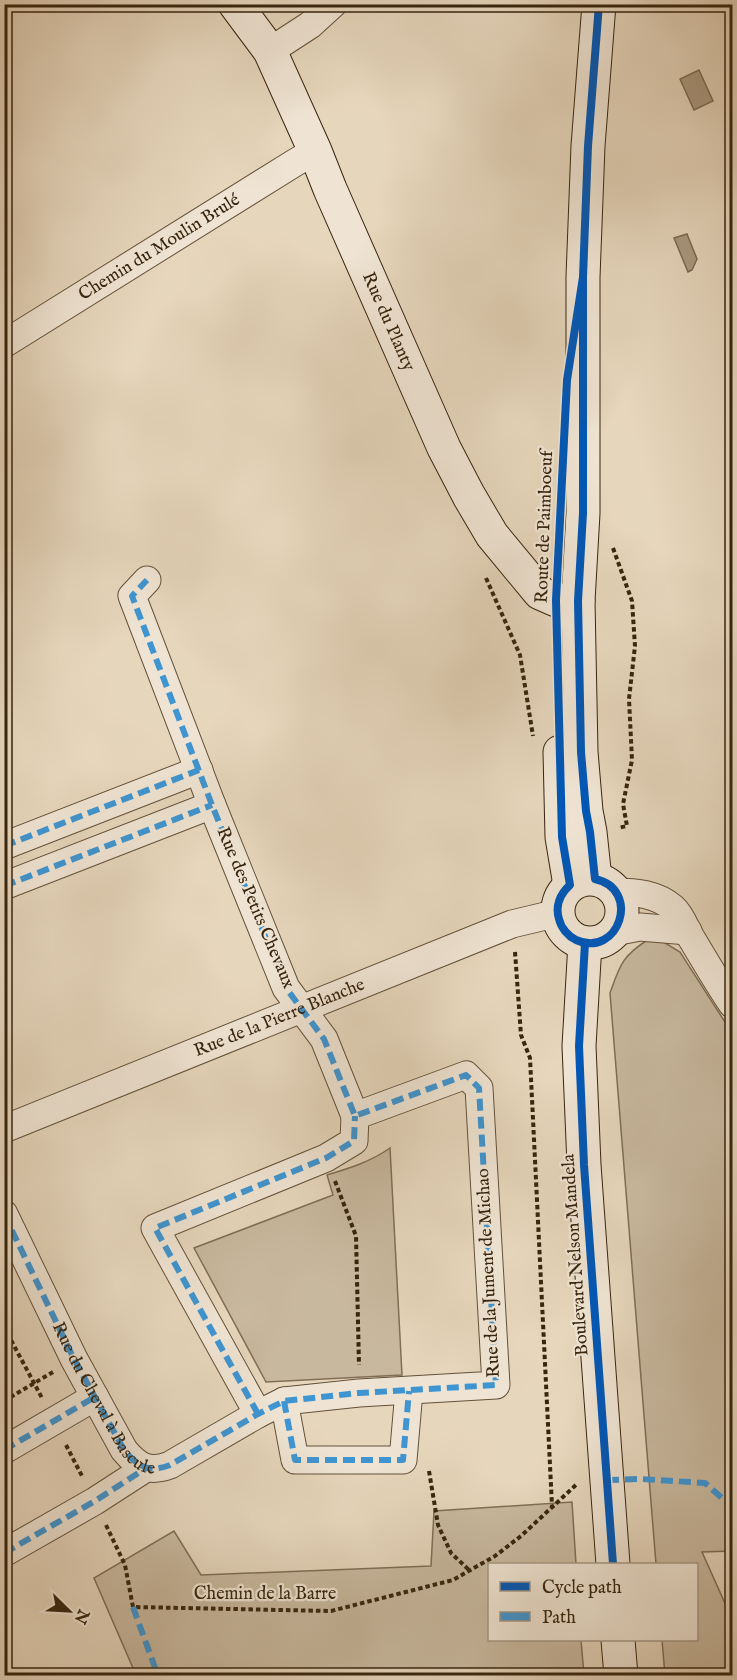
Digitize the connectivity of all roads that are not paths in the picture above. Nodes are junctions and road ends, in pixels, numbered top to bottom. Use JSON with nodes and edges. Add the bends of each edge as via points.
{"nodes":[{"id":1,"x":235,"y":4,"type":"edge"},
{"id":2,"x":333,"y":4,"type":"edge"},
{"id":3,"x":599,"y":4,"type":"edge"},
{"id":4,"x":270,"y":51,"type":"junction"},
{"id":5,"x":315,"y":152,"type":"junction"},
{"id":6,"x":4,"y":344,"type":"edge"},
{"id":7,"x":147,"y":580,"type":"dead end"},
{"id":8,"x":567,"y":601,"type":"junction"},
{"id":9,"x":199,"y":770,"type":"junction"},
{"id":10,"x":212,"y":805,"type":"junction"},
{"id":11,"x":4,"y":846,"type":"edge"},
{"id":12,"x":4,"y":886,"type":"edge"},
{"id":13,"x":584,"y":892,"type":"junction"},
{"id":14,"x":688,"y":931,"type":"junction"},
{"id":15,"x":600,"y":937,"type":"junction"},
{"id":16,"x":732,"y":1004,"type":"edge"},
{"id":17,"x":301,"y":1008,"type":"junction"},
{"id":18,"x":355,"y":1116,"type":"junction"},
{"id":19,"x":4,"y":1129,"type":"edge"},
{"id":20,"x":4,"y":1214,"type":"edge"},
{"id":21,"x":409,"y":1390,"type":"junction"},
{"id":22,"x":95,"y":1397,"type":"junction"},
{"id":23,"x":284,"y":1401,"type":"junction"},
{"id":24,"x":258,"y":1414,"type":"junction"},
{"id":25,"x":4,"y":1450,"type":"edge"},
{"id":26,"x":146,"y":1468,"type":"junction"},
{"id":27,"x":4,"y":1553,"type":"edge"},
{"id":28,"x":613,"y":1563,"type":"edge"},
{"id":29,"x":618,"y":1641,"type":"edge"},
{"id":30,"x":621,"y":1676,"type":"edge"}],
"edges":[{"from":1,"to":4,"type":"street","name":"Rue du Planty"},
{"from":2,"to":4,"type":"street","via":[[310,25]]},
{"from":3,"to":8,"type":"street","name":"Route de Paimboeuf","via":[[583,278],[583,513]]},
{"from":4,"to":5,"type":"street","name":"Rue du Planty"},
{"from":5,"to":6,"type":"street","name":"Chemin du Moulin Brulé"},
{"from":5,"to":8,"type":"street","name":"Rue du Planty","via":[[469,496],[492,535],[540,593]]},
{"from":7,"to":9,"type":"street","name":"Rue des Petits Chevaux","via":[[132,596]]},
{"from":8,"to":13,"type":"street","name":"Route de Paimboeuf","via":[[590,832]]},
{"from":9,"to":10,"type":"street","name":"Rue des Petits Chevaux"},
{"from":9,"to":11,"type":"street"},
{"from":10,"to":12,"type":"street","name":"Rue des Petits Chevaux"},
{"from":10,"to":17,"type":"street","name":"Rue des Petits Chevaux","via":[[286,988]]},
{"from":13,"to":14,"type":"street","name":"Rue de la Pierre Blanche","via":[[648,894],[674,909]]},
{"from":13,"to":15,"type":"street","name":"Route de Paimboeuf","via":[[621,903],[619,924]]},
{"from":13,"to":15,"type":"street","via":[[561,926],[576,940]]},
{"from":13,"to":17,"type":"street","name":"Rue de la Pierre Blanche"},
{"from":14,"to":15,"type":"street","via":[[640,927]]},
{"from":14,"to":16,"type":"street","name":"Rue de la Pierre Blanche"},
{"from":15,"to":28,"type":"street","name":"Boulevard Nelson Mandela","via":[[579,1046]]},
{"from":17,"to":18,"type":"street","via":[[324,1039]]},
{"from":17,"to":19,"type":"street","name":"Rue de la Pierre Blanche"},
{"from":18,"to":21,"type":"street","name":"Rue de la Jument de Michao","via":[[466,1075],[479,1088],[496,1385]]},
{"from":18,"to":24,"type":"street","via":[[354,1141],[326,1158],[155,1228]]},
{"from":20,"to":22,"type":"street","name":"Rue du Cheval à Bascule"},
{"from":21,"to":23,"type":"street","name":"Rue de la Jument de Michao"},
{"from":21,"to":23,"type":"street","via":[[403,1460],[295,1460]]},
{"from":22,"to":25,"type":"street"},
{"from":22,"to":26,"type":"street","name":"Rue du Cheval à Bascule","via":[[124,1450]]},
{"from":23,"to":24,"type":"street","name":"Rue de la Jument de Michao"},
{"from":24,"to":26,"type":"street","name":"Rue de la Jument de Michao","via":[[170,1465]]},
{"from":26,"to":27,"type":"street","name":"Rue du Cheval à Bascule"},
{"from":29,"to":30,"type":"street"}]}
